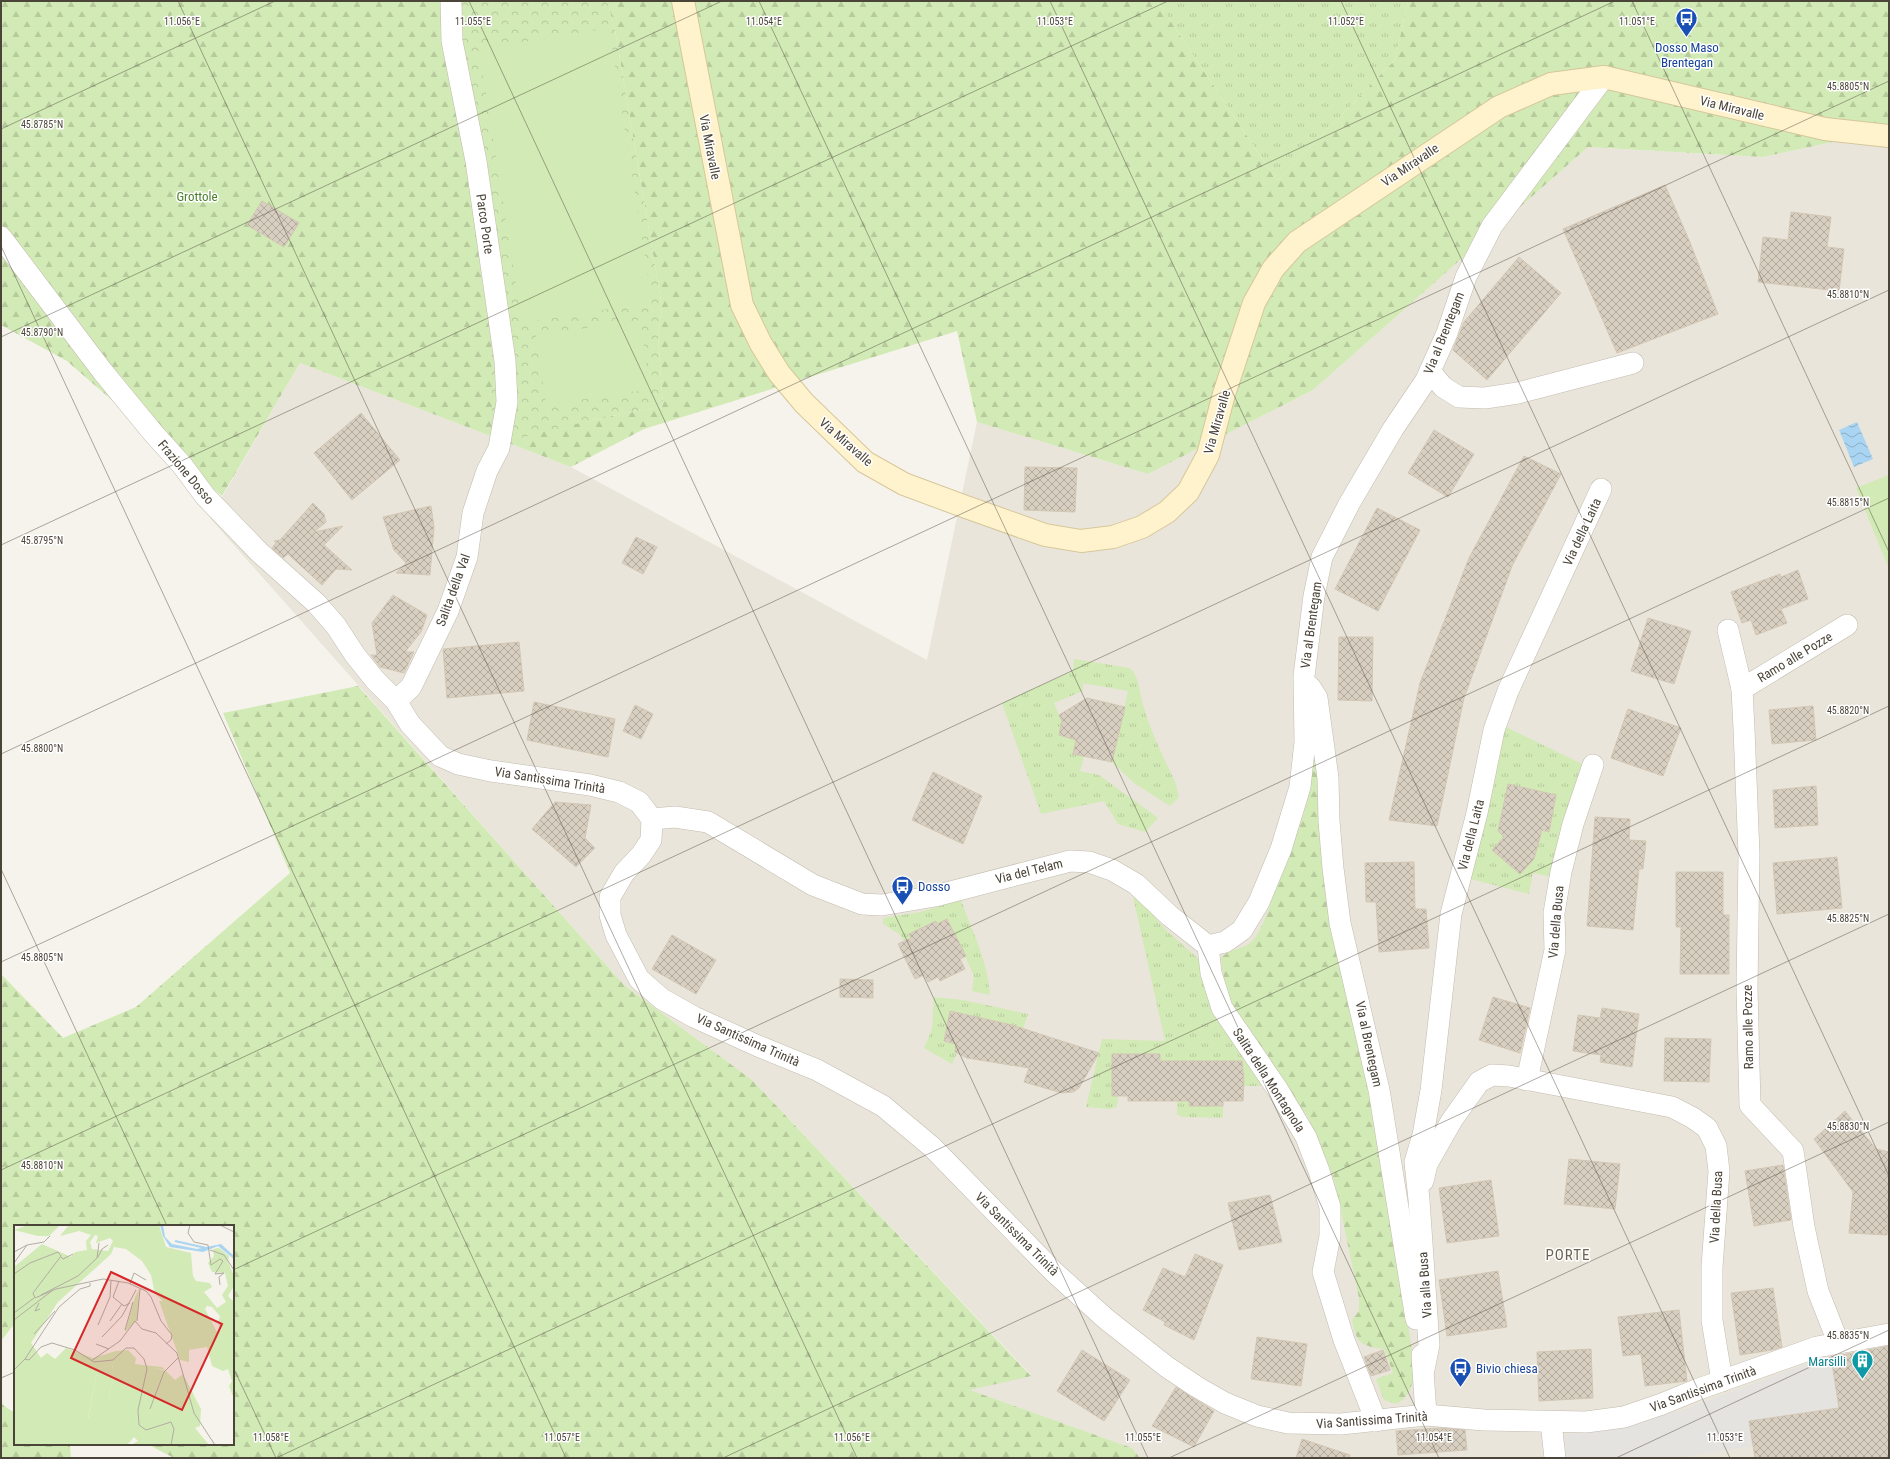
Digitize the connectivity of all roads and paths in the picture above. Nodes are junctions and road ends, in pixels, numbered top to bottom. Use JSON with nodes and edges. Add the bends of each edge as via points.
{"nodes":[{"id":1,"x":451,"y":1,"type":"edge"},
{"id":2,"x":683,"y":1,"type":"edge"},
{"id":3,"x":1604,"y":77,"type":"junction"},
{"id":4,"x":1889,"y":136,"type":"edge"},
{"id":5,"x":1,"y":237,"type":"edge"},
{"id":6,"x":1633,"y":363,"type":"dead end"},
{"id":7,"x":1430,"y":371,"type":"junction"},
{"id":8,"x":499,"y":448,"type":"joint"},
{"id":9,"x":1601,"y":489,"type":"dead end"},
{"id":10,"x":1847,"y":625,"type":"dead end"},
{"id":11,"x":1728,"y":630,"type":"dead end"},
{"id":12,"x":1304,"y":676,"type":"junction"},
{"id":13,"x":1742,"y":689,"type":"junction"},
{"id":14,"x":392,"y":697,"type":"junction"},
{"id":15,"x":1593,"y":765,"type":"dead end"},
{"id":16,"x":652,"y":819,"type":"junction"},
{"id":17,"x":1208,"y":946,"type":"junction"},
{"id":18,"x":1526,"y":1080,"type":"junction"},
{"id":19,"x":1419,"y":1200,"type":"junction"},
{"id":20,"x":1889,"y":1334,"type":"edge"},
{"id":21,"x":1838,"y":1342,"type":"junction"},
{"id":22,"x":1424,"y":1369,"type":"junction"},
{"id":23,"x":1722,"y":1381,"type":"junction"},
{"id":24,"x":1426,"y":1415,"type":"junction"},
{"id":25,"x":1376,"y":1421,"type":"junction"},
{"id":26,"x":1551,"y":1422,"type":"junction"},
{"id":27,"x":1555,"y":1458,"type":"edge"}],
"edges":[{"from":1,"to":8,"type":"street","name":"Parco Porte","via":[[452,41],[476,161],[505,360],[507,402]]},
{"from":2,"to":3,"type":"street","name":"Via Miravalle","via":[[742,305],[779,373],[804,403],[865,462],[904,484],[1044,535],[1080,541],[1113,537],[1142,527],[1167,512],[1188,492],[1208,455],[1224,394],[1254,303],[1273,269],[1297,242],[1499,107],[1551,84]]},
{"from":3,"to":4,"type":"street","name":"Via Miravalle","via":[[1825,129]]},
{"from":3,"to":7,"type":"street","name":"Via al Brentegam","via":[[1492,226],[1466,277],[1447,333]]},
{"from":5,"to":14,"type":"street","name":"Frazione Dosso","via":[[103,372],[206,496],[254,547],[316,603],[375,680]]},
{"from":6,"to":7,"type":"street","via":[[1485,398],[1459,397],[1443,387]]},
{"from":7,"to":12,"type":"street","name":"Via al Brentegam","via":[[1353,497],[1322,557],[1314,596]]},
{"from":8,"to":14,"type":"street","name":"Salita della Val","via":[[487,471],[473,513],[467,557],[448,611],[411,687]]},
{"from":9,"to":19,"type":"street","name":"Via della Laita","via":[[1508,691],[1494,730],[1477,813],[1451,914],[1431,1090],[1423,1135],[1414,1162]]},
{"from":10,"to":13,"type":"street","name":"Ramo alle Pozze"},
{"from":11,"to":13,"type":"street","name":"Ramo alle Pozze"},
{"from":12,"to":17,"type":"street","name":"Via al Brentegam","via":[[1305,742],[1300,787],[1281,849],[1259,902],[1242,930],[1225,942]]},
{"from":12,"to":22,"type":"street","name":"Via al Brentegam","via":[[1317,698],[1328,778],[1331,852],[1340,923],[1379,1090]]},
{"from":13,"to":21,"type":"street","name":"Ramo alle Pozze","via":[[1749,854],[1747,988],[1750,1105],[1793,1151],[1804,1227],[1818,1291]]},
{"from":14,"to":16,"type":"street","name":"Via Santissima Trinità","via":[[410,724],[440,756],[458,764],[491,771],[590,785],[619,792],[639,802]]},
{"from":15,"to":18,"type":"street","name":"Via della Busa","via":[[1561,872],[1554,913],[1555,950]]},
{"from":16,"to":17,"type":"street","name":"Via del Telam","via":[[675,817],[708,822],[813,885],[862,904],[895,904],[1070,861],[1089,862],[1112,870],[1136,884],[1170,916]]},
{"from":16,"to":25,"type":"street","name":"Via Santissima Trinità","via":[[651,840],[624,873],[610,897],[610,915],[616,935],[639,979],[662,999],[694,1017],[817,1070],[883,1106],[932,1147],[1054,1272],[1101,1315],[1148,1354],[1197,1387],[1225,1403],[1257,1416],[1288,1423],[1341,1424]]},
{"from":17,"to":25,"type":"street","name":"Salita della Montagnola","via":[[1211,973],[1222,1008],[1278,1090],[1306,1137],[1319,1171],[1330,1207],[1330,1236],[1323,1272],[1344,1340]]},
{"from":18,"to":19,"type":"street","name":"Via della Busa","via":[[1492,1075],[1479,1082],[1452,1120],[1427,1164]]},
{"from":18,"to":23,"type":"street","name":"Via della Busa","via":[[1672,1107],[1707,1128],[1716,1146],[1719,1171],[1712,1267],[1712,1320]]},
{"from":19,"to":22,"type":"street","name":"Via alla Busa","via":[[1429,1345]]},
{"from":20,"to":21,"type":"street","name":"Via Santissima Trinità"},
{"from":21,"to":23,"type":"street","name":"Via Santissima Trinità"},
{"from":22,"to":24,"type":"street","name":"Via al Brentegam"},
{"from":23,"to":26,"type":"street","name":"Via Santissima Trinità","via":[[1624,1417],[1586,1422]]},
{"from":24,"to":25,"type":"street","name":"Via Santissima Trinità"},
{"from":24,"to":26,"type":"street","name":"Via Santissima Trinità"},
{"from":26,"to":27,"type":"street"}]}
